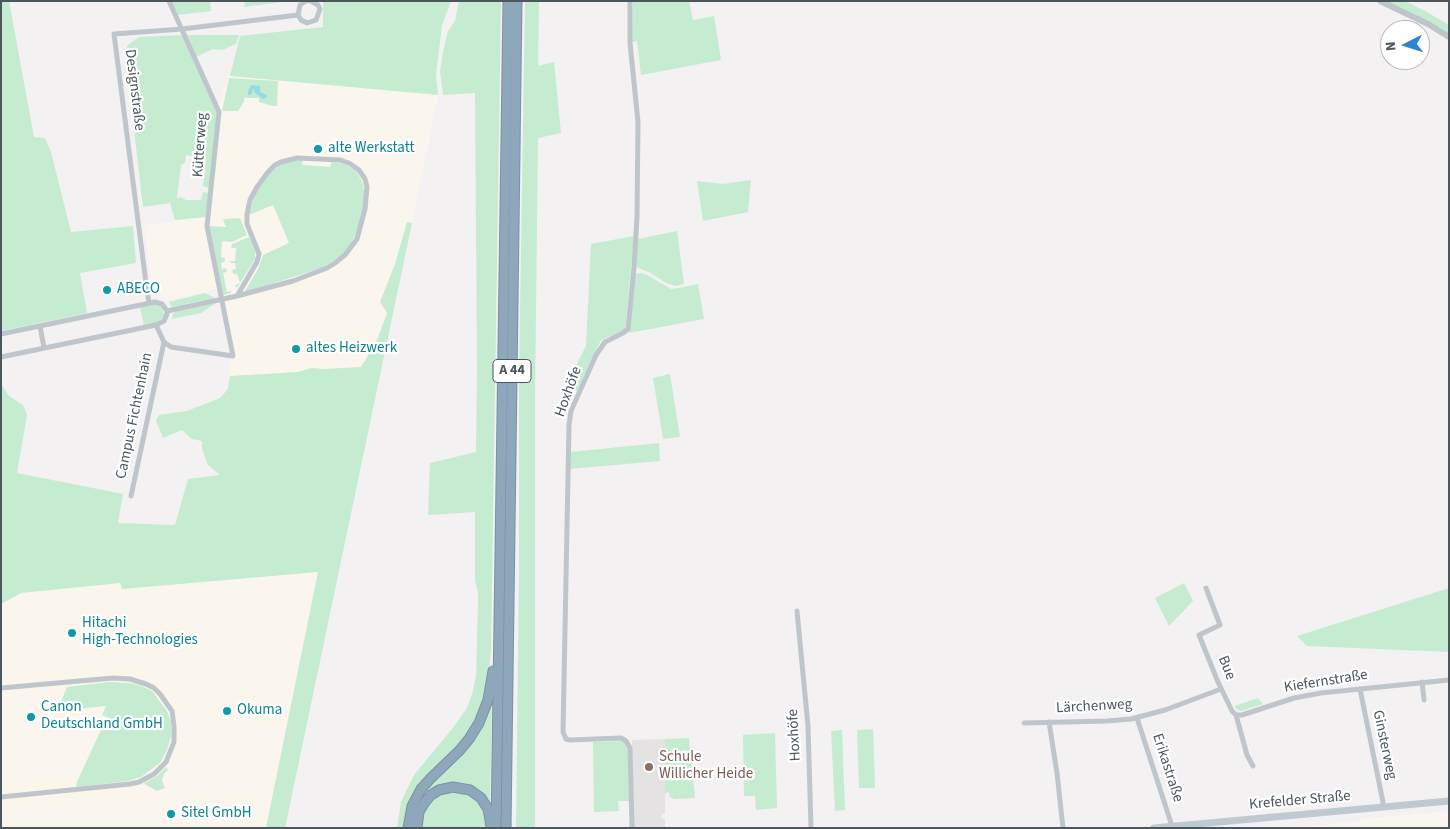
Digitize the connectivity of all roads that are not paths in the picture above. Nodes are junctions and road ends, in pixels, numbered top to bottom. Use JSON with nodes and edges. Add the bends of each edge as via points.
{"nodes":[{"id":1,"x":170,"y":1,"type":"edge"},
{"id":2,"x":307,"y":1,"type":"edge"},
{"id":3,"x":312,"y":1,"type":"edge"},
{"id":4,"x":508,"y":1,"type":"edge"},
{"id":5,"x":517,"y":1,"type":"edge"},
{"id":6,"x":630,"y":1,"type":"edge"},
{"id":7,"x":1380,"y":1,"type":"edge"},
{"id":8,"x":298,"y":15,"type":"junction"},
{"id":9,"x":182,"y":28,"type":"junction"},
{"id":10,"x":1449,"y":37,"type":"edge"},
{"id":11,"x":237,"y":296,"type":"junction"},
{"id":12,"x":222,"y":299,"type":"junction"},
{"id":13,"x":149,"y":303,"type":"junction"},
{"id":14,"x":167,"y":311,"type":"junction"},
{"id":15,"x":156,"y":325,"type":"junction"},
{"id":16,"x":40,"y":326,"type":"junction"},
{"id":17,"x":1,"y":334,"type":"edge"},
{"id":18,"x":164,"y":342,"type":"junction"},
{"id":19,"x":44,"y":348,"type":"junction"},
{"id":20,"x":1,"y":357,"type":"edge"},
{"id":21,"x":130,"y":496,"type":"dead end"},
{"id":22,"x":1206,"y":588,"type":"dead end"},
{"id":23,"x":798,"y":611,"type":"dead end"},
{"id":24,"x":499,"y":634,"type":"junction"},
{"id":25,"x":1449,"y":680,"type":"edge"},
{"id":26,"x":1422,"y":682,"type":"junction"},
{"id":27,"x":1,"y":688,"type":"edge"},
{"id":28,"x":1360,"y":688,"type":"junction"},
{"id":29,"x":1221,"y":689,"type":"junction"},
{"id":30,"x":1424,"y":700,"type":"dead end"},
{"id":31,"x":1236,"y":715,"type":"junction"},
{"id":32,"x":1137,"y":718,"type":"junction"},
{"id":33,"x":1048,"y":722,"type":"junction"},
{"id":34,"x":1024,"y":723,"type":"dead end"},
{"id":35,"x":1253,"y":766,"type":"dead end"},
{"id":36,"x":1,"y":797,"type":"edge"},
{"id":37,"x":1449,"y":801,"type":"edge"},
{"id":38,"x":1382,"y":807,"type":"junction"},
{"id":39,"x":1172,"y":826,"type":"junction"},
{"id":40,"x":1191,"y":826,"type":"edge"},
{"id":41,"x":408,"y":828,"type":"edge"},
{"id":42,"x":417,"y":828,"type":"edge"},
{"id":43,"x":491,"y":828,"type":"edge"},
{"id":44,"x":496,"y":828,"type":"edge"},
{"id":45,"x":508,"y":828,"type":"edge"},
{"id":46,"x":632,"y":828,"type":"edge"},
{"id":47,"x":811,"y":828,"type":"edge"},
{"id":48,"x":1063,"y":828,"type":"edge"},
{"id":49,"x":1154,"y":828,"type":"edge"}],
"edges":[{"from":1,"to":9,"type":"street","name":"Kütterweg"},
{"from":2,"to":8,"type":"street","via":[[300,6]]},
{"from":3,"to":8,"type":"street","name":"Designstraße","via":[[320,10],[316,20],[307,23]]},
{"from":4,"to":24,"type":"highway","number":"A 44"},
{"from":5,"to":45,"type":"highway","number":"A 44"},
{"from":6,"to":46,"type":"street","name":"Hoxhöfe","via":[[630,43],[638,122],[634,267],[628,329],[605,342],[596,354],[569,425],[563,732],[570,740],[621,738],[626,741],[630,748]]},
{"from":7,"to":10,"type":"street"},
{"from":8,"to":9,"type":"street","name":"Designstraße"},
{"from":9,"to":12,"type":"street","name":"Kütterweg","via":[[218,112],[208,226]]},
{"from":9,"to":13,"type":"street","name":"Designstraße","via":[[114,34]]},
{"from":11,"to":11,"type":"street","via":[[307,276],[327,268],[345,255],[357,239],[365,209],[366,179],[359,170],[340,160],[297,158],[281,162],[268,172],[250,200],[247,214],[247,224],[259,254]]},
{"from":11,"to":12,"type":"street"},
{"from":12,"to":14,"type":"street"},
{"from":12,"to":18,"type":"street","name":"Campus Fichtenhain","via":[[233,356],[171,347]]},
{"from":13,"to":14,"type":"street","via":[[159,302]]},
{"from":13,"to":16,"type":"street"},
{"from":14,"to":15,"type":"street","via":[[164,322]]},
{"from":15,"to":18,"type":"street","name":"Campus Fichtenhain"},
{"from":15,"to":19,"type":"street","name":"Campus Fichtenhain"},
{"from":16,"to":17,"type":"street"},
{"from":16,"to":19,"type":"street"},
{"from":18,"to":21,"type":"street","name":"Campus Fichtenhain"},
{"from":19,"to":20,"type":"street","name":"Campus Fichtenhain"},
{"from":22,"to":29,"type":"street","name":"Bue","via":[[1220,625],[1200,635]]},
{"from":23,"to":47,"type":"street","name":"Hoxhöfe","via":[[808,726]]},
{"from":24,"to":41,"type":"highway","via":[[490,691],[481,719],[460,750],[421,789],[412,806]]},
{"from":24,"to":44,"type":"highway","number":"A 44"},
{"from":25,"to":26,"type":"street","name":"Kiefernstraße"},
{"from":26,"to":28,"type":"street","name":"Kiefernstraße"},
{"from":26,"to":30,"type":"street"},
{"from":27,"to":36,"type":"street","via":[[130,679],[146,684],[160,694],[172,711],[174,726],[174,742],[166,762],[139,782]]},
{"from":28,"to":31,"type":"street","name":"Kiefernstraße","via":[[1307,696]]},
{"from":28,"to":38,"type":"street","name":"Ginsterweg"},
{"from":29,"to":31,"type":"street","name":"Bue"},
{"from":29,"to":32,"type":"street","name":"Lärchenweg"},
{"from":31,"to":35,"type":"street","name":"Bue"},
{"from":32,"to":33,"type":"street","name":"Lärchenweg"},
{"from":32,"to":39,"type":"street","name":"Erikastraße"},
{"from":33,"to":34,"type":"street","name":"Lärchenweg"},
{"from":33,"to":48,"type":"street"},
{"from":37,"to":38,"type":"main road","name":"Krefelder Straße"},
{"from":38,"to":40,"type":"main road","name":"Krefelder Straße"},
{"from":39,"to":40,"type":"main road","name":"Krefelder Straße"},
{"from":39,"to":49,"type":"main road","name":"Krefelder Straße"},
{"from":42,"to":43,"type":"highway","via":[[419,812],[427,799],[439,790],[453,787],[470,790],[481,798],[489,812]]}]}
